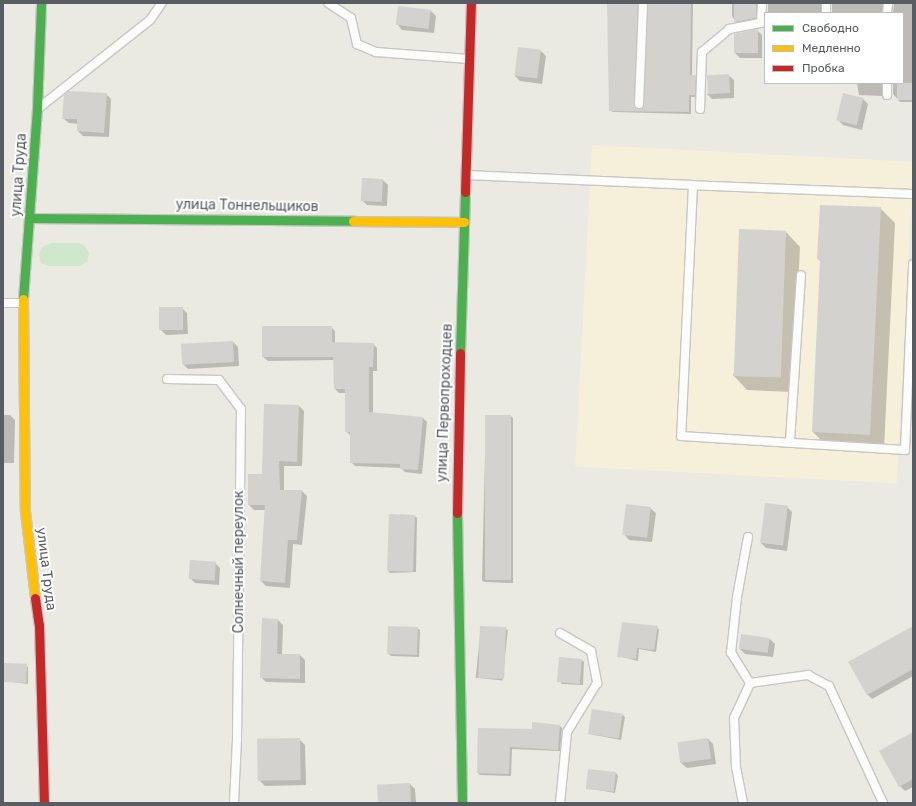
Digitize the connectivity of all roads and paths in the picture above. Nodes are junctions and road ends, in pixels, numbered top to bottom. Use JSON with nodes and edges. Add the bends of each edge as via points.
{"nodes":[{"id":1,"x":41,"y":3,"type":"edge"},
{"id":2,"x":162,"y":3,"type":"edge"},
{"id":3,"x":328,"y":3,"type":"edge"},
{"id":4,"x":472,"y":3,"type":"edge"},
{"id":5,"x":643,"y":3,"type":"edge"},
{"id":6,"x":762,"y":3,"type":"edge"},
{"id":7,"x":470,"y":59,"type":"junction"},
{"id":8,"x":887,"y":84,"type":"edge"},
{"id":9,"x":887,"y":95,"type":"dead end"},
{"id":10,"x":639,"y":104,"type":"dead end"},
{"id":11,"x":37,"y":109,"type":"junction"},
{"id":12,"x":700,"y":109,"type":"dead end"},
{"id":13,"x":466,"y":175,"type":"junction"},
{"id":14,"x":693,"y":185,"type":"junction"},
{"id":15,"x":913,"y":194,"type":"edge"},
{"id":16,"x":30,"y":218,"type":"junction"},
{"id":17,"x":464,"y":222,"type":"junction"},
{"id":18,"x":913,"y":264,"type":"edge"},
{"id":19,"x":801,"y":275,"type":"dead end"},
{"id":20,"x":23,"y":302,"type":"junction"},
{"id":21,"x":3,"y":303,"type":"edge"},
{"id":22,"x":168,"y":379,"type":"dead end"},
{"id":23,"x":790,"y":441,"type":"junction"},
{"id":24,"x":748,"y":537,"type":"dead end"},
{"id":25,"x":560,"y":633,"type":"dead end"},
{"id":26,"x":750,"y":683,"type":"junction"},
{"id":27,"x":44,"y":803,"type":"edge"},
{"id":28,"x":234,"y":803,"type":"edge"},
{"id":29,"x":462,"y":803,"type":"edge"},
{"id":30,"x":560,"y":803,"type":"edge"},
{"id":31,"x":743,"y":803,"type":"edge"},
{"id":32,"x":883,"y":803,"type":"edge"}],
"edges":[{"from":1,"to":11,"type":"street","name":"улица Труда"},
{"from":2,"to":11,"type":"lane","via":[[150,20]]},
{"from":3,"to":7,"type":"lane","via":[[350,18],[357,44],[376,52]]},
{"from":4,"to":7,"type":"street","name":"улица Первопроходцев"},
{"from":5,"to":10,"type":"lane"},
{"from":6,"to":12,"type":"lane","via":[[761,23],[729,29],[702,52]]},
{"from":7,"to":13,"type":"street","name":"улица Первопроходцев"},
{"from":8,"to":9,"type":"lane"},
{"from":11,"to":16,"type":"street","name":"улица Труда"},
{"from":13,"to":14,"type":"lane"},
{"from":13,"to":17,"type":"street","name":"улица Первопроходцев"},
{"from":14,"to":15,"type":"lane"},
{"from":14,"to":23,"type":"lane","via":[[682,436]]},
{"from":16,"to":17,"type":"street","name":"улица Тоннельщиков"},
{"from":16,"to":20,"type":"street","name":"улица Труда"},
{"from":17,"to":29,"type":"street","name":"улица Первопроходцев","via":[[456,470]]},
{"from":18,"to":23,"type":"lane","via":[[905,450]]},
{"from":19,"to":23,"type":"lane"},
{"from":20,"to":21,"type":"lane"},
{"from":20,"to":27,"type":"street","name":"улица Труда","via":[[25,512],[29,561],[39,626]]},
{"from":22,"to":28,"type":"lane","name":"Солнечный переулок","via":[[219,380],[241,410],[238,724]]},
{"from":24,"to":26,"type":"lane","via":[[730,653]]},
{"from":25,"to":30,"type":"lane","via":[[591,651],[597,684],[567,732]]},
{"from":26,"to":31,"type":"lane","via":[[734,718],[736,767]]},
{"from":26,"to":32,"type":"lane","via":[[808,675],[828,686]]}]}
